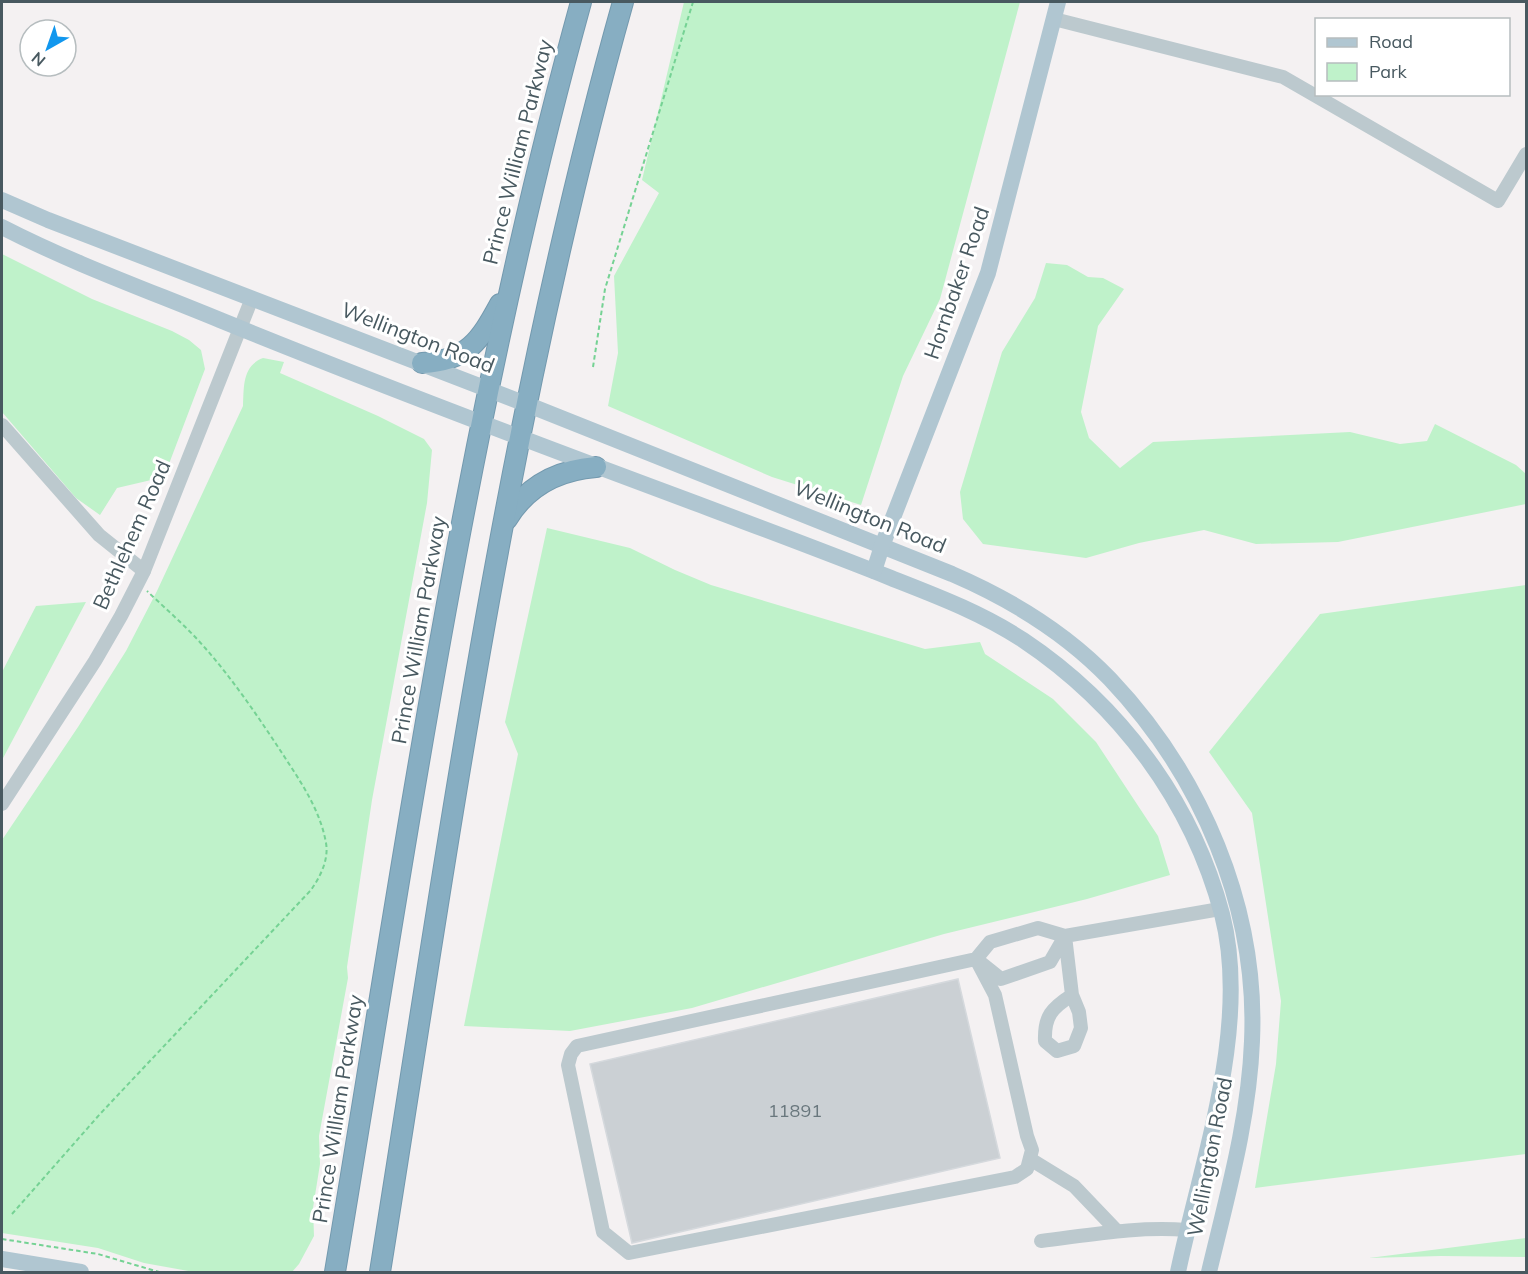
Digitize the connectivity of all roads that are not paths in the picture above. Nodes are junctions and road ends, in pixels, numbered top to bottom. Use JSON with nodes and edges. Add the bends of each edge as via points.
{"nodes":[{"id":1,"x":581,"y":2,"type":"edge"},
{"id":2,"x":623,"y":2,"type":"edge"},
{"id":3,"x":1058,"y":2,"type":"edge"},
{"id":4,"x":1054,"y":19,"type":"junction"},
{"id":5,"x":1315,"y":95,"type":"edge"},
{"id":6,"x":1316,"y":96,"type":"edge"},
{"id":7,"x":1527,"y":154,"type":"edge"},
{"id":8,"x":2,"y":200,"type":"edge"},
{"id":9,"x":2,"y":227,"type":"edge"},
{"id":10,"x":511,"y":283,"type":"junction"},
{"id":11,"x":252,"y":298,"type":"junction"},
{"id":12,"x":240,"y":328,"type":"junction"},
{"id":13,"x":422,"y":363,"type":"junction"},
{"id":14,"x":489,"y":389,"type":"junction"},
{"id":15,"x":526,"y":404,"type":"junction"},
{"id":16,"x":482,"y":424,"type":"junction"},
{"id":17,"x":2,"y":425,"type":"edge"},
{"id":18,"x":519,"y":438,"type":"junction"},
{"id":19,"x":596,"y":466,"type":"junction"},
{"id":20,"x":503,"y":527,"type":"junction"},
{"id":21,"x":882,"y":546,"type":"junction"},
{"id":22,"x":874,"y":571,"type":"junction"},
{"id":23,"x":141,"y":577,"type":"junction"},
{"id":24,"x":2,"y":804,"type":"edge"},
{"id":25,"x":1220,"y":909,"type":"junction"},
{"id":26,"x":1065,"y":936,"type":"junction"},
{"id":27,"x":976,"y":959,"type":"junction"},
{"id":28,"x":1072,"y":995,"type":"dead end"},
{"id":29,"x":1030,"y":1160,"type":"junction"},
{"id":30,"x":1187,"y":1230,"type":"junction"},
{"id":31,"x":1117,"y":1231,"type":"junction"},
{"id":32,"x":1041,"y":1241,"type":"dead end"},
{"id":33,"x":2,"y":1259,"type":"edge"},
{"id":34,"x":81,"y":1272,"type":"edge"},
{"id":35,"x":335,"y":1272,"type":"edge"},
{"id":36,"x":380,"y":1272,"type":"edge"},
{"id":37,"x":1178,"y":1272,"type":"edge"},
{"id":38,"x":1209,"y":1272,"type":"edge"}],
"edges":[{"from":1,"to":10,"type":"highway","name":"Prince William Parkway"},
{"from":2,"to":15,"type":"highway","via":[[566,222]]},
{"from":3,"to":4,"type":"main road","name":"Hornbaker Road"},
{"from":4,"to":5,"type":"street","via":[[1283,77]]},
{"from":4,"to":21,"type":"main road","name":"Hornbaker Road","via":[[988,273]]},
{"from":6,"to":7,"type":"street","via":[[1498,201]]},
{"from":8,"to":11,"type":"main road","name":"Wellington Road"},
{"from":9,"to":12,"type":"main road","name":"Wellington Road"},
{"from":10,"to":13,"type":"highway","via":[[477,342],[440,363]]},
{"from":10,"to":14,"type":"highway","name":"Prince William Parkway"},
{"from":11,"to":12,"type":"street","name":"Bethlehem Road"},
{"from":11,"to":13,"type":"main road","name":"Wellington Road"},
{"from":12,"to":16,"type":"main road","name":"Wellington Road"},
{"from":12,"to":23,"type":"street","name":"Bethlehem Road"},
{"from":13,"to":14,"type":"main road","name":"Wellington Road"},
{"from":14,"to":15,"type":"main road","name":"Wellington Road"},
{"from":14,"to":16,"type":"highway","name":"Prince William Parkway"},
{"from":15,"to":18,"type":"highway"},
{"from":15,"to":21,"type":"main road","name":"Wellington Road"},
{"from":16,"to":18,"type":"main road","name":"Wellington Road"},
{"from":16,"to":35,"type":"highway","name":"Prince William Parkway","via":[[449,589]]},
{"from":17,"to":23,"type":"street"},
{"from":18,"to":19,"type":"main road","name":"Wellington Road"},
{"from":18,"to":20,"type":"highway"},
{"from":19,"to":20,"type":"highway","via":[[578,468],[544,481],[516,505]]},
{"from":19,"to":22,"type":"main road","name":"Wellington Road"},
{"from":20,"to":36,"type":"highway"},
{"from":21,"to":22,"type":"main road","name":"Hornbaker Road"},
{"from":21,"to":38,"type":"main road","name":"Wellington Road","via":[[1001,598],[1083,655],[1109,678],[1166,747],[1206,819],[1238,910],[1252,994],[1252,1050],[1243,1129]]},
{"from":22,"to":25,"type":"main road","name":"Wellington Road","via":[[995,623],[1024,640],[1091,693],[1139,746],[1167,787],[1193,836]]},
{"from":23,"to":24,"type":"street","name":"Bethlehem Road","via":[[95,662]]},
{"from":25,"to":26,"type":"street"},
{"from":25,"to":30,"type":"main road","name":"Wellington Road","via":[[1229,960],[1227,1041],[1210,1138]]},
{"from":26,"to":27,"type":"street","via":[[1038,928],[990,942]]},
{"from":26,"to":27,"type":"street","via":[[1050,962],[1001,979]]},
{"from":26,"to":28,"type":"street"},
{"from":27,"to":29,"type":"street","via":[[995,995],[1032,1150]]},
{"from":27,"to":29,"type":"street","via":[[577,1046],[568,1065],[603,1233],[629,1253],[1015,1178],[1028,1169]]},
{"from":29,"to":31,"type":"street","via":[[1074,1186]]},
{"from":30,"to":31,"type":"street","via":[[1156,1227]]},
{"from":30,"to":37,"type":"main road","name":"Wellington Road"},
{"from":31,"to":32,"type":"street"},
{"from":33,"to":34,"type":"main road"}]}
